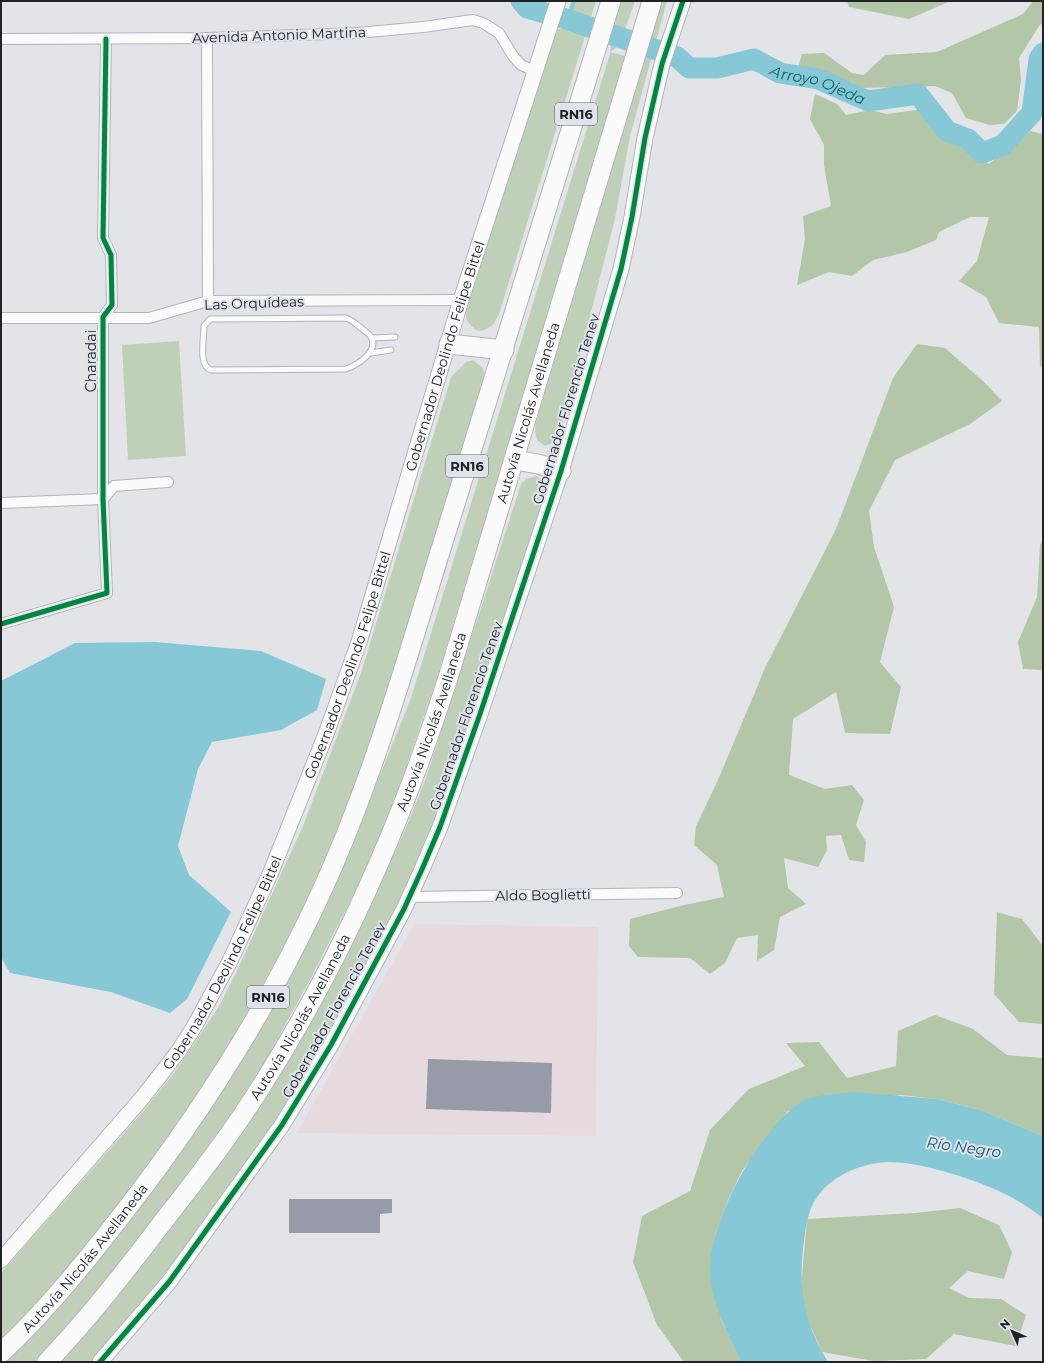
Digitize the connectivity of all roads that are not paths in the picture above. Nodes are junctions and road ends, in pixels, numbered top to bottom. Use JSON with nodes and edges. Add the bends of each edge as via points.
{"nodes":[{"id":1,"x":652,"y":1,"type":"edge"},
{"id":2,"x":683,"y":1,"type":"edge"},
{"id":3,"x":557,"y":5,"type":"edge"},
{"id":4,"x":608,"y":9,"type":"edge"},
{"id":5,"x":207,"y":38,"type":"junction"},
{"id":6,"x":1,"y":39,"type":"edge"},
{"id":7,"x":106,"y":39,"type":"junction"},
{"id":8,"x":535,"y":71,"type":"junction"},
{"id":9,"x":460,"y":300,"type":"junction"},
{"id":10,"x":208,"y":301,"type":"junction"},
{"id":11,"x":103,"y":317,"type":"junction"},
{"id":12,"x":1,"y":318,"type":"edge"},
{"id":13,"x":395,"y":337,"type":"dead end"},
{"id":14,"x":372,"y":338,"type":"junction"},
{"id":15,"x":449,"y":344,"type":"junction"},
{"id":16,"x":391,"y":350,"type":"dead end"},
{"id":17,"x":504,"y":350,"type":"junction"},
{"id":18,"x":370,"y":353,"type":"junction"},
{"id":19,"x":515,"y":460,"type":"junction"},
{"id":20,"x":561,"y":470,"type":"junction"},
{"id":21,"x":168,"y":482,"type":"dead end"},
{"id":22,"x":103,"y":499,"type":"junction"},
{"id":23,"x":1,"y":503,"type":"edge"},
{"id":24,"x":1,"y":624,"type":"edge"},
{"id":25,"x":677,"y":893,"type":"dead end"},
{"id":26,"x":410,"y":896,"type":"junction"},
{"id":27,"x":1,"y":1260,"type":"edge"},
{"id":28,"x":1,"y":1353,"type":"edge"},
{"id":29,"x":46,"y":1362,"type":"edge"},
{"id":30,"x":100,"y":1362,"type":"edge"}],
"edges":[{"from":1,"to":19,"type":"highway","name":"Autovía Nicolás Avellaneda","number":"RN16"},
{"from":2,"to":20,"type":"street","name":"Gobernador Florencio Tenev","via":[[662,64],[645,138],[621,269]]},
{"from":3,"to":8,"type":"street","name":"Gobernador Deolindo Felipe Bittel"},
{"from":4,"to":17,"type":"highway","name":"Autovía Nicolás Avellaneda","number":"RN16"},
{"from":5,"to":7,"type":"street","name":"Avenida Antonio Martina"},
{"from":5,"to":8,"type":"street","name":"Avenida Antonio Martina","via":[[357,33],[473,20],[499,33],[521,65]]},
{"from":5,"to":10,"type":"street"},
{"from":6,"to":7,"type":"street","name":"Avenida Antonio Martina"},
{"from":7,"to":11,"type":"street","name":"Charadai","via":[[103,238],[111,255],[112,305]]},
{"from":8,"to":9,"type":"street","name":"Gobernador Deolindo Felipe Bittel"},
{"from":9,"to":10,"type":"street","name":"Las Orquídeas"},
{"from":9,"to":15,"type":"street","name":"Gobernador Deolindo Felipe Bittel"},
{"from":10,"to":11,"type":"street","name":"Las Orquídeas","via":[[149,318]]},
{"from":11,"to":12,"type":"street","name":"Las Orquídeas"},
{"from":11,"to":22,"type":"street","name":"Charadai"},
{"from":13,"to":14,"type":"lane"},
{"from":14,"to":18,"type":"lane","via":[[373,347]]},
{"from":14,"to":18,"type":"lane","via":[[346,318],[212,319],[207,320],[204,326],[203,363],[211,370],[342,370],[351,368]]},
{"from":15,"to":17,"type":"highway"},
{"from":15,"to":27,"type":"street","name":"Gobernador Deolindo Felipe Bittel","via":[[348,670],[293,819],[230,961],[194,1027],[161,1074]]},
{"from":16,"to":18,"type":"lane"},
{"from":17,"to":28,"type":"highway","name":"Autovía Nicolás Avellaneda","number":"RN16","via":[[378,751],[329,876],[301,933],[251,1028],[166,1158],[82,1264],[43,1310]]},
{"from":19,"to":20,"type":"highway"},
{"from":19,"to":29,"type":"highway","name":"Autovía Nicolás Avellaneda","number":"RN16","via":[[422,758],[381,858],[339,947],[280,1056],[239,1121],[124,1273],[91,1314]]},
{"from":20,"to":26,"type":"street","name":"Gobernador Florencio Tenev","via":[[440,827]]},
{"from":21,"to":22,"type":"street","via":[[114,486]]},
{"from":22,"to":23,"type":"street"},
{"from":22,"to":24,"type":"street","name":"Charadai","via":[[107,593]]},
{"from":25,"to":26,"type":"street","name":"Aldo Boglietti"},
{"from":26,"to":30,"type":"street","name":"Gobernador Florencio Tenev","via":[[330,1045],[282,1125],[169,1282]]}]}
